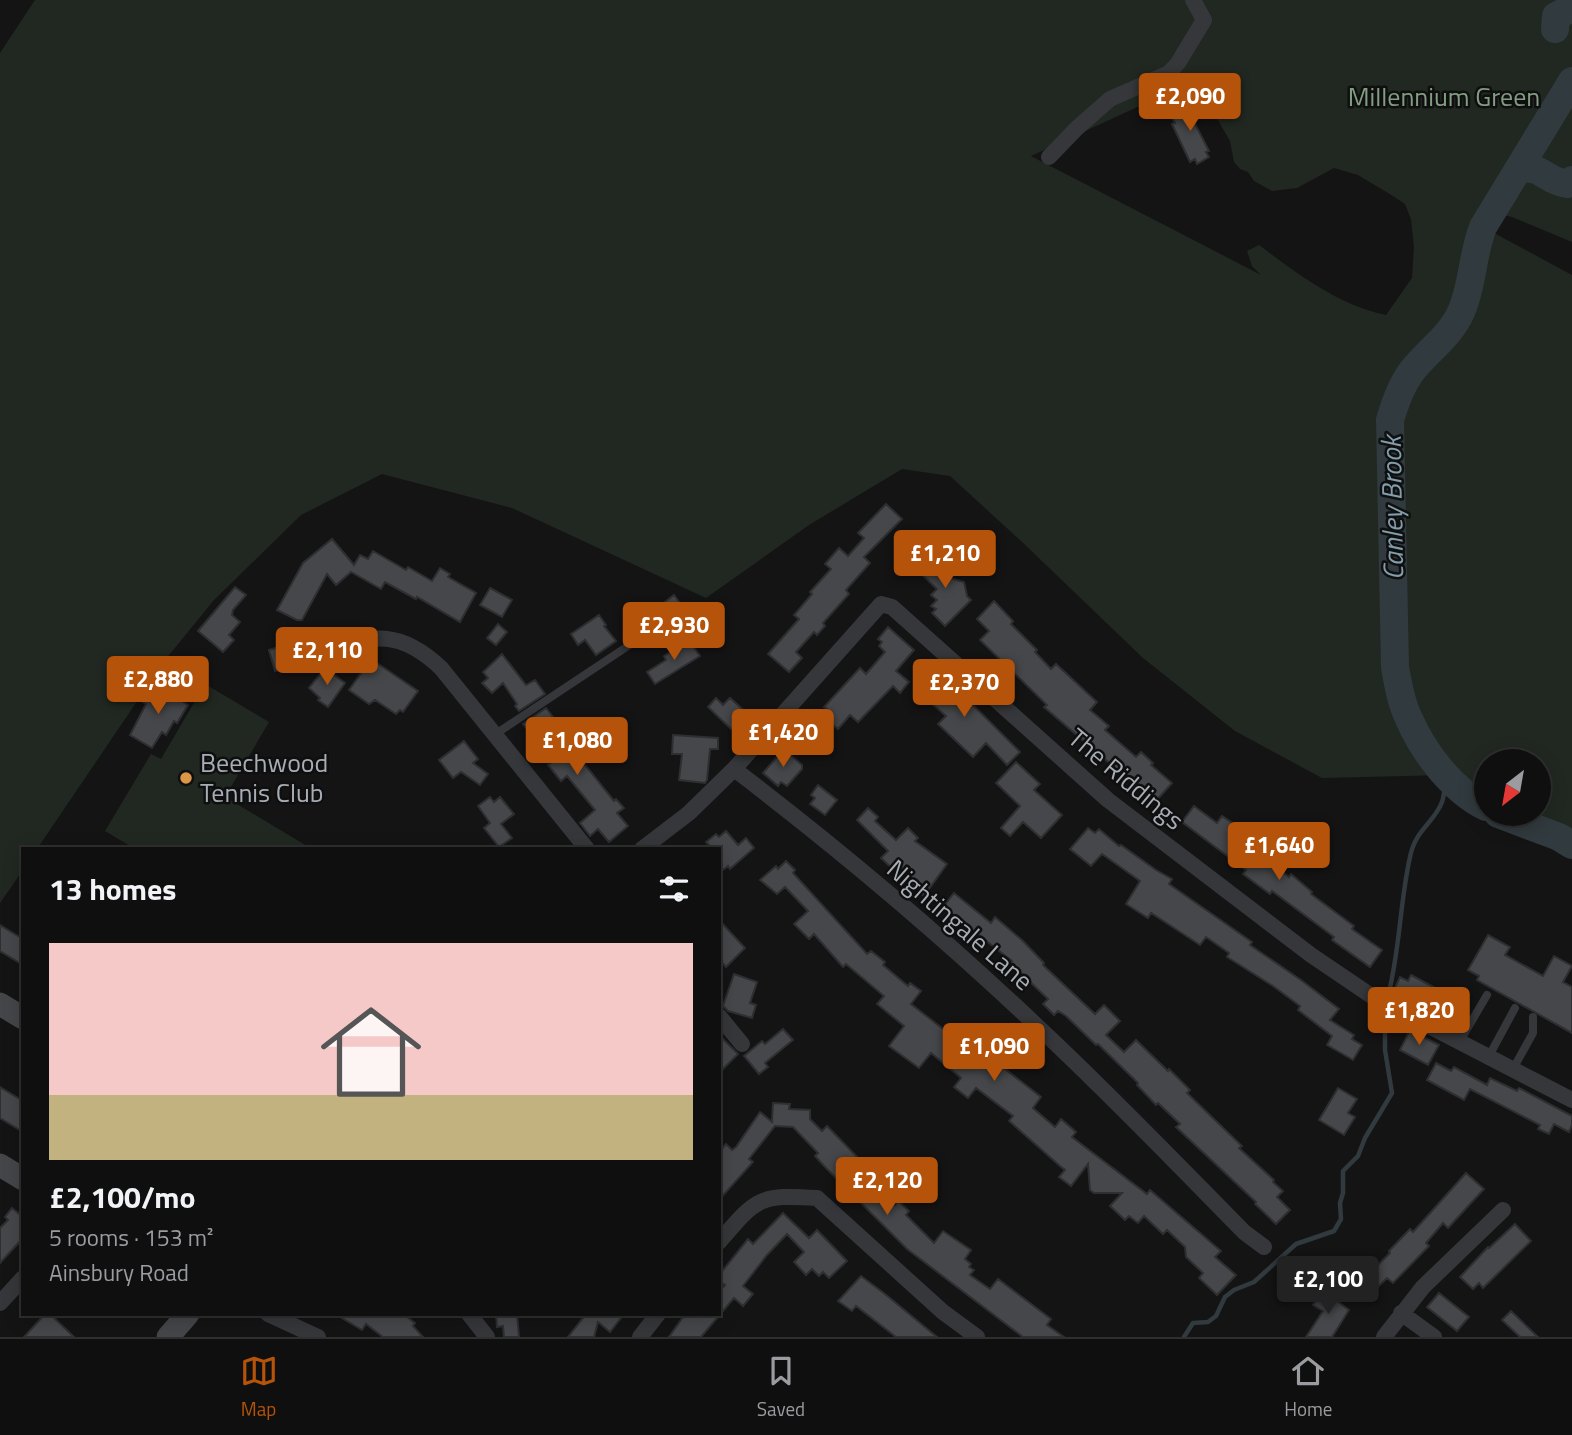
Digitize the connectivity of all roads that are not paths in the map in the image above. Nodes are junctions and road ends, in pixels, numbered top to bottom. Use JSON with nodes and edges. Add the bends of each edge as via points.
{"nodes":[{"id":1,"x":1193,"y":0,"type":"edge"},
{"id":2,"x":1049,"y":157,"type":"dead end"},
{"id":3,"x":631,"y":644,"type":"dead end"},
{"id":4,"x":328,"y":657,"type":"dead end"},
{"id":5,"x":494,"y":735,"type":"junction"},
{"id":6,"x":734,"y":769,"type":"junction"},
{"id":7,"x":585,"y":847,"type":"edge"},
{"id":8,"x":645,"y":847,"type":"edge"},
{"id":9,"x":1487,"y":995,"type":"dead end"},
{"id":10,"x":0,"y":1004,"type":"edge"},
{"id":11,"x":1515,"y":1008,"type":"dead end"},
{"id":12,"x":21,"y":1017,"type":"edge"},
{"id":13,"x":1533,"y":1017,"type":"dead end"},
{"id":14,"x":721,"y":1018,"type":"edge"},
{"id":15,"x":1460,"y":1041,"type":"junction"},
{"id":16,"x":742,"y":1044,"type":"dead end"},
{"id":17,"x":1489,"y":1056,"type":"junction"},
{"id":18,"x":1513,"y":1069,"type":"junction"},
{"id":19,"x":1572,"y":1100,"type":"edge"},
{"id":20,"x":0,"y":1165,"type":"edge"},
{"id":21,"x":21,"y":1178,"type":"edge"},
{"id":22,"x":1503,"y":1210,"type":"dead end"},
{"id":23,"x":721,"y":1240,"type":"edge"},
{"id":24,"x":1264,"y":1247,"type":"dead end"},
{"id":25,"x":21,"y":1280,"type":"edge"},
{"id":26,"x":0,"y":1303,"type":"edge"},
{"id":27,"x":1401,"y":1314,"type":"junction"},
{"id":28,"x":186,"y":1316,"type":"edge"},
{"id":29,"x":272,"y":1316,"type":"edge"},
{"id":30,"x":471,"y":1316,"type":"edge"},
{"id":31,"x":656,"y":1316,"type":"edge"},
{"id":32,"x":312,"y":1336,"type":"edge"},
{"id":33,"x":168,"y":1337,"type":"edge"},
{"id":34,"x":487,"y":1337,"type":"edge"},
{"id":35,"x":640,"y":1337,"type":"edge"},
{"id":36,"x":977,"y":1337,"type":"edge"},
{"id":37,"x":1384,"y":1337,"type":"edge"},
{"id":38,"x":1434,"y":1337,"type":"edge"}],
"edges":[{"from":1,"to":2,"type":"street","via":[[1204,20],[1169,73],[1110,99]]},
{"from":3,"to":5,"type":"lane"},
{"from":4,"to":5,"type":"street","via":[[345,646],[382,637],[405,642],[441,668]]},
{"from":5,"to":7,"type":"street"},
{"from":6,"to":8,"type":"street","via":[[689,813]]},
{"from":6,"to":15,"type":"street","name":"The Riddings","via":[[881,604],[892,607],[1108,800],[1216,884],[1373,997]]},
{"from":6,"to":24,"type":"street","name":"Nightingale Lane","via":[[912,914],[1037,1026]]},
{"from":9,"to":15,"type":"lane"},
{"from":10,"to":12,"type":"street"},
{"from":11,"to":17,"type":"lane"},
{"from":13,"to":18,"type":"lane","via":[[1533,1033]]},
{"from":14,"to":16,"type":"street"},
{"from":15,"to":17,"type":"street","name":"The Riddings"},
{"from":17,"to":18,"type":"street","name":"The Riddings"},
{"from":18,"to":19,"type":"street","name":"The Riddings"},
{"from":20,"to":21,"type":"street"},
{"from":22,"to":27,"type":"street"},
{"from":23,"to":36,"type":"street","via":[[755,1203],[817,1198]]},
{"from":25,"to":26,"type":"street"},
{"from":27,"to":37,"type":"street"},
{"from":27,"to":38,"type":"street"},
{"from":28,"to":33,"type":"street"},
{"from":29,"to":32,"type":"street"},
{"from":30,"to":34,"type":"street"},
{"from":31,"to":35,"type":"street"}]}
